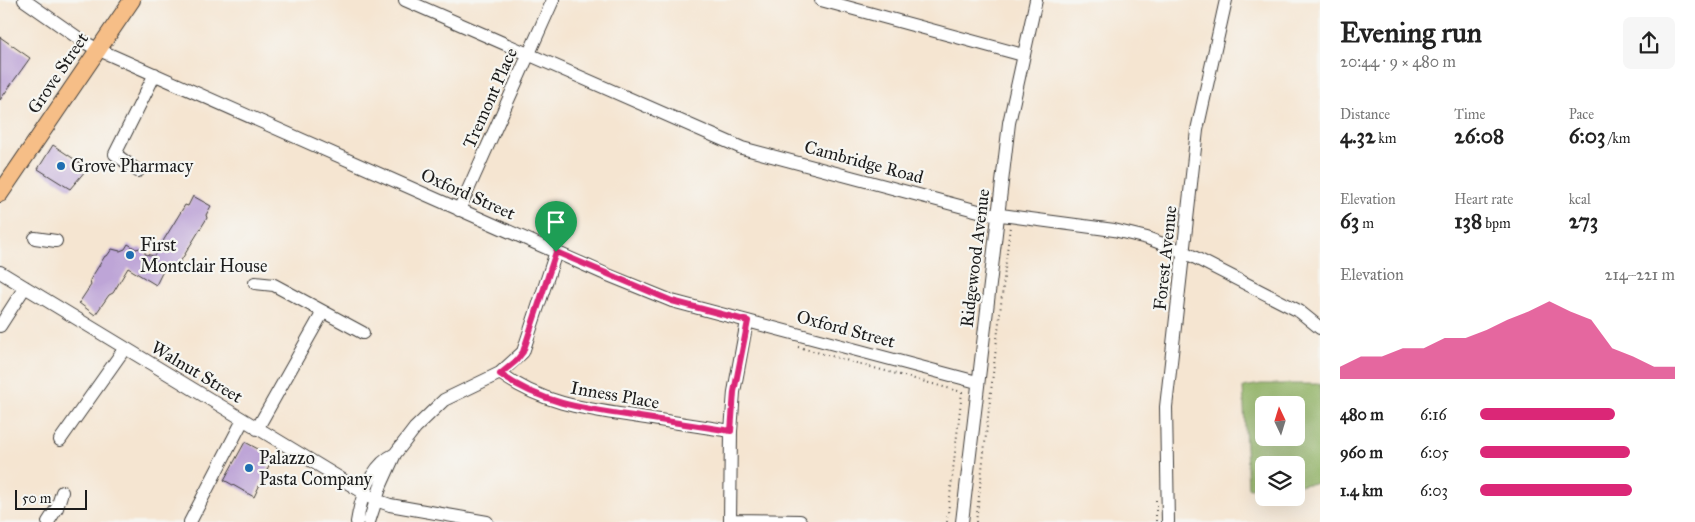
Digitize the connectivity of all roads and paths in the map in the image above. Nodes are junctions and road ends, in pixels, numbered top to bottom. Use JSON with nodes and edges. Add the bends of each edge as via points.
{"nodes":[{"id":1,"x":24,"y":0,"type":"edge"},
{"id":2,"x":132,"y":0,"type":"edge"},
{"id":3,"x":405,"y":0,"type":"edge"},
{"id":4,"x":553,"y":0,"type":"edge"},
{"id":5,"x":821,"y":0,"type":"edge"},
{"id":6,"x":1036,"y":0,"type":"edge"},
{"id":7,"x":1226,"y":0,"type":"edge"},
{"id":8,"x":97,"y":50,"type":"junction"},
{"id":9,"x":529,"y":54,"type":"junction"},
{"id":10,"x":1023,"y":54,"type":"junction"},
{"id":11,"x":154,"y":74,"type":"junction"},
{"id":12,"x":138,"y":171,"type":"dead end"},
{"id":13,"x":0,"y":194,"type":"edge"},
{"id":14,"x":459,"y":210,"type":"junction"},
{"id":15,"x":998,"y":215,"type":"junction"},
{"id":16,"x":1010,"y":226,"type":"dead end"},
{"id":17,"x":35,"y":238,"type":"dead end"},
{"id":18,"x":56,"y":241,"type":"dead end"},
{"id":19,"x":556,"y":252,"type":"junction"},
{"id":20,"x":1184,"y":252,"type":"junction"},
{"id":21,"x":0,"y":272,"type":"edge"},
{"id":22,"x":255,"y":283,"type":"dead end"},
{"id":23,"x":25,"y":287,"type":"junction"},
{"id":24,"x":323,"y":312,"type":"junction"},
{"id":25,"x":748,"y":321,"type":"junction"},
{"id":26,"x":0,"y":326,"type":"edge"},
{"id":27,"x":1320,"y":328,"type":"edge"},
{"id":28,"x":363,"y":333,"type":"dead end"},
{"id":29,"x":792,"y":345,"type":"dead end"},
{"id":30,"x":124,"y":348,"type":"junction"},
{"id":31,"x":500,"y":374,"type":"junction"},
{"id":32,"x":977,"y":382,"type":"junction"},
{"id":33,"x":243,"y":420,"type":"junction"},
{"id":34,"x":258,"y":430,"type":"junction"},
{"id":35,"x":731,"y":431,"type":"junction"},
{"id":36,"x":60,"y":440,"type":"dead end"},
{"id":37,"x":395,"y":454,"type":"junction"},
{"id":38,"x":62,"y":492,"type":"dead end"},
{"id":39,"x":363,"y":493,"type":"junction"},
{"id":40,"x":1156,"y":496,"type":"dead end"},
{"id":41,"x":376,"y":500,"type":"junction"},
{"id":42,"x":730,"y":521,"type":"edge"},
{"id":43,"x":800,"y":521,"type":"edge"},
{"id":44,"x":48,"y":522,"type":"edge"},
{"id":45,"x":190,"y":522,"type":"edge"},
{"id":46,"x":357,"y":522,"type":"edge"},
{"id":47,"x":369,"y":522,"type":"edge"},
{"id":48,"x":487,"y":522,"type":"edge"},
{"id":49,"x":947,"y":522,"type":"edge"},
{"id":50,"x":962,"y":522,"type":"edge"},
{"id":51,"x":976,"y":522,"type":"edge"},
{"id":52,"x":1156,"y":522,"type":"edge"},
{"id":53,"x":1168,"y":522,"type":"edge"}],
"edges":[{"from":1,"to":8,"type":"street","name":"Oxford Street"},
{"from":2,"to":8,"type":"main road","name":"Grove Street"},
{"from":3,"to":9,"type":"street","name":"Cambridge Road"},
{"from":4,"to":9,"type":"street","name":"Tremont Place"},
{"from":5,"to":10,"type":"street"},
{"from":6,"to":10,"type":"street","name":"Ridgewood Avenue"},
{"from":7,"to":20,"type":"street","name":"Forest Avenue","via":[[1197,130]]},
{"from":8,"to":11,"type":"street","name":"Oxford Street"},
{"from":8,"to":13,"type":"main road","name":"Grove Street"},
{"from":9,"to":14,"type":"street","name":"Tremont Place"},
{"from":9,"to":15,"type":"street","name":"Cambridge Road","via":[[742,148]]},
{"from":10,"to":15,"type":"street","name":"Ridgewood Avenue","via":[[1009,123]]},
{"from":11,"to":12,"type":"street","via":[[115,154]]},
{"from":11,"to":14,"type":"street","name":"Oxford Street"},
{"from":14,"to":19,"type":"street","name":"Oxford Street"},
{"from":15,"to":20,"type":"street","name":"Cambridge Road","via":[[1114,230]]},
{"from":15,"to":32,"type":"street","name":"Ridgewood Avenue"},
{"from":16,"to":51,"type":"path"},
{"from":17,"to":18,"type":"street"},
{"from":19,"to":25,"type":"street","name":"Oxford Street","via":[[672,301]]},
{"from":19,"to":31,"type":"street","via":[[523,352]]},
{"from":20,"to":27,"type":"street","name":"Cambridge Road","via":[[1299,310]]},
{"from":20,"to":53,"type":"street","name":"Forest Avenue","via":[[1166,407]]},
{"from":21,"to":23,"type":"street","name":"Walnut Street"},
{"from":22,"to":24,"type":"street","via":[[274,285]]},
{"from":23,"to":26,"type":"street"},
{"from":23,"to":30,"type":"street","name":"Walnut Street"},
{"from":24,"to":28,"type":"street"},
{"from":24,"to":34,"type":"street"},
{"from":25,"to":32,"type":"street","name":"Oxford Street"},
{"from":25,"to":35,"type":"street","via":[[734,392]]},
{"from":29,"to":49,"type":"path","via":[[962,392]]},
{"from":30,"to":33,"type":"street","name":"Walnut Street"},
{"from":30,"to":36,"type":"street"},
{"from":31,"to":35,"type":"street","name":"Inness Place","via":[[540,397],[569,406]]},
{"from":31,"to":37,"type":"street","via":[[444,400],[415,428]]},
{"from":32,"to":50,"type":"street","name":"Ridgewood Avenue"},
{"from":33,"to":34,"type":"street","name":"Walnut Street"},
{"from":33,"to":45,"type":"street"},
{"from":34,"to":39,"type":"street","name":"Walnut Street"},
{"from":35,"to":42,"type":"street"},
{"from":37,"to":39,"type":"street","via":[[386,458]]},
{"from":37,"to":41,"type":"street"},
{"from":38,"to":44,"type":"street"},
{"from":39,"to":41,"type":"street","name":"Walnut Street"},
{"from":39,"to":46,"type":"street"},
{"from":40,"to":52,"type":"path"},
{"from":41,"to":47,"type":"street"},
{"from":41,"to":48,"type":"street","name":"Walnut Street"},
{"from":42,"to":43,"type":"street"}]}
